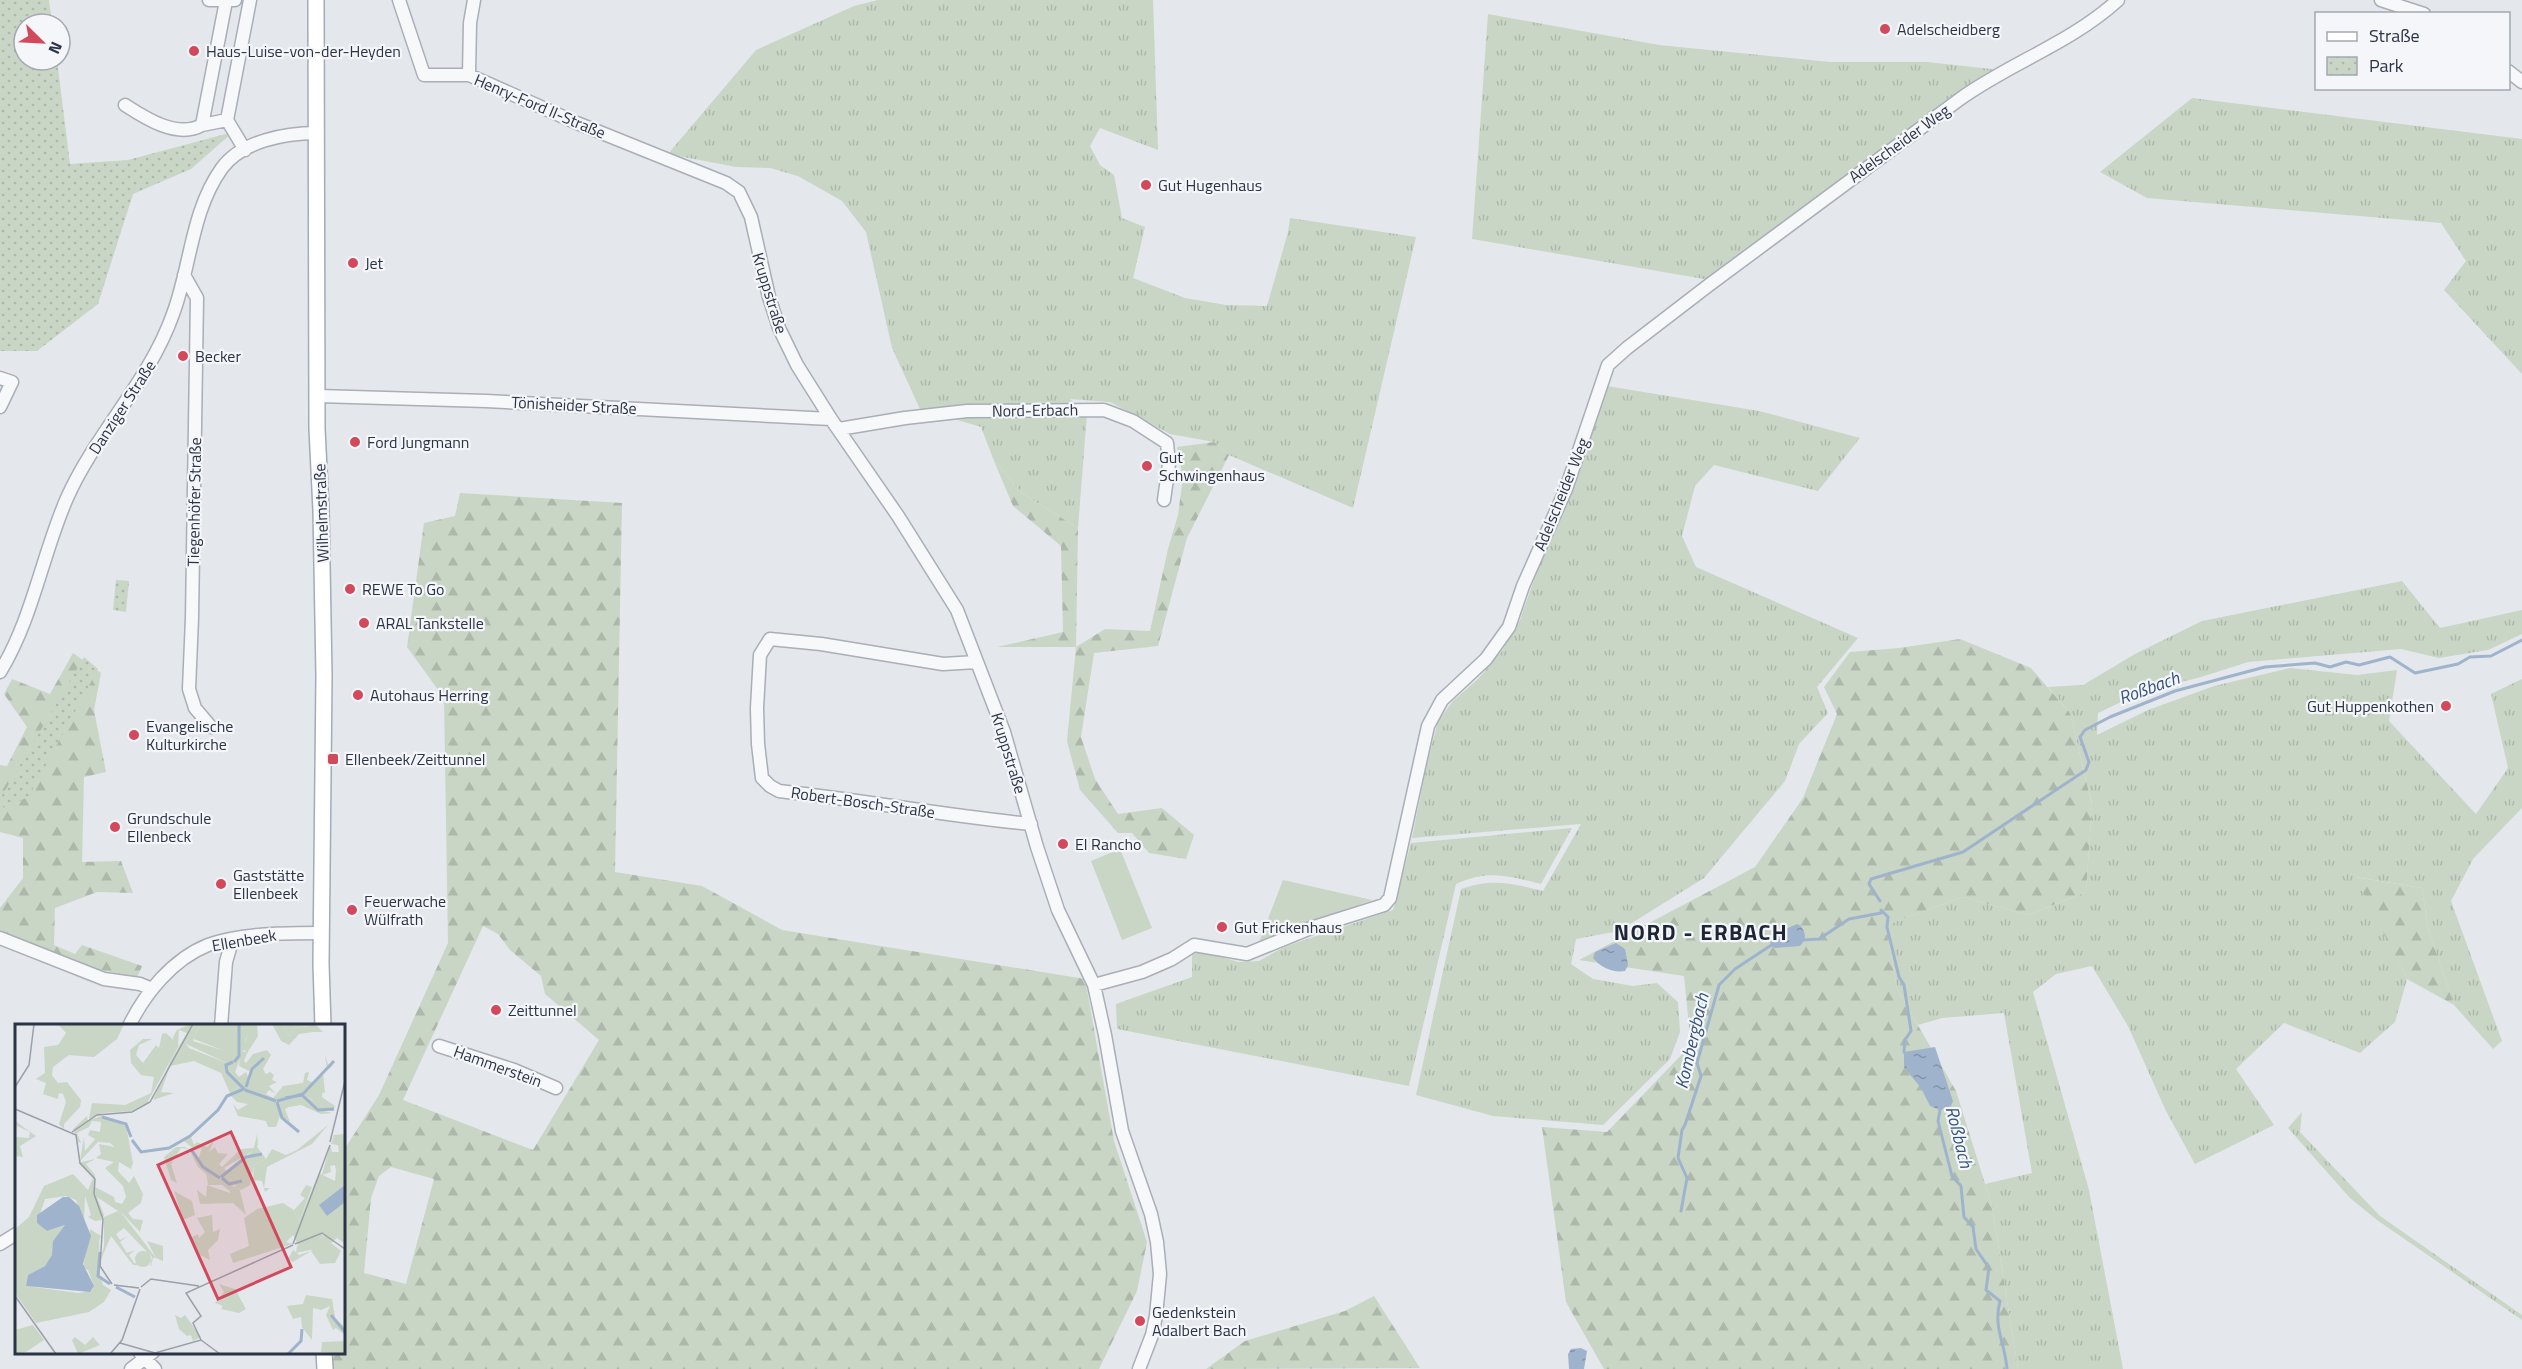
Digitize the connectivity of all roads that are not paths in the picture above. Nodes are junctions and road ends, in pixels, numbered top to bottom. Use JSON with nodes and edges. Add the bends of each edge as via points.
{"nodes":[{"id":1,"x":208,"y":0,"type":"edge"},
{"id":2,"x":250,"y":0,"type":"edge"},
{"id":3,"x":316,"y":0,"type":"edge"},
{"id":4,"x":399,"y":0,"type":"edge"},
{"id":5,"x":474,"y":0,"type":"edge"},
{"id":6,"x":2118,"y":0,"type":"edge"},
{"id":7,"x":2381,"y":0,"type":"edge"},
{"id":8,"x":231,"y":1,"type":"edge"},
{"id":9,"x":2418,"y":12,"type":"edge"},
{"id":10,"x":2510,"y":73,"type":"edge"},
{"id":11,"x":469,"y":75,"type":"junction"},
{"id":12,"x":2522,"y":82,"type":"edge"},
{"id":13,"x":125,"y":105,"type":"dead end"},
{"id":14,"x":227,"y":120,"type":"junction"},
{"id":15,"x":202,"y":125,"type":"junction"},
{"id":16,"x":316,"y":133,"type":"junction"},
{"id":17,"x":245,"y":150,"type":"junction"},
{"id":18,"x":726,"y":183,"type":"joint"},
{"id":19,"x":184,"y":275,"type":"junction"},
{"id":20,"x":0,"y":378,"type":"edge"},
{"id":21,"x":318,"y":396,"type":"junction"},
{"id":22,"x":0,"y":407,"type":"edge"},
{"id":23,"x":835,"y":424,"type":"junction"},
{"id":24,"x":1164,"y":500,"type":"dead end"},
{"id":25,"x":977,"y":662,"type":"junction"},
{"id":26,"x":0,"y":672,"type":"edge"},
{"id":27,"x":211,"y":727,"type":"dead end"},
{"id":28,"x":1031,"y":824,"type":"junction"},
{"id":29,"x":322,"y":933,"type":"junction"},
{"id":30,"x":0,"y":938,"type":"edge"},
{"id":31,"x":232,"y":940,"type":"junction"},
{"id":32,"x":1094,"y":985,"type":"junction"},
{"id":33,"x":152,"y":988,"type":"junction"},
{"id":34,"x":130,"y":1024,"type":"edge"},
{"id":35,"x":220,"y":1024,"type":"edge"},
{"id":36,"x":323,"y":1024,"type":"edge"},
{"id":37,"x":439,"y":1046,"type":"dead end"},
{"id":38,"x":556,"y":1088,"type":"dead end"},
{"id":39,"x":15,"y":1235,"type":"edge"},
{"id":40,"x":0,"y":1244,"type":"edge"},
{"id":41,"x":146,"y":1354,"type":"edge"},
{"id":42,"x":324,"y":1354,"type":"edge"},
{"id":43,"x":131,"y":1369,"type":"edge"},
{"id":44,"x":155,"y":1369,"type":"edge"},
{"id":45,"x":325,"y":1369,"type":"edge"},
{"id":46,"x":1139,"y":1369,"type":"edge"}],
"edges":[{"from":1,"to":8,"type":"street"},
{"from":2,"to":14,"type":"street"},
{"from":3,"to":16,"type":"main road","name":"Wilhelmstraße"},
{"from":4,"to":11,"type":"street","name":"Henry-Ford II-Straße","via":[[424,75]]},
{"from":5,"to":11,"type":"street"},
{"from":6,"to":32,"type":"street","name":"Adelscheider Weg","via":[[2054,45],[1982,83],[1709,285],[1608,365],[1566,489],[1509,627],[1486,659],[1442,700],[1428,726],[1390,898],[1384,904],[1246,954],[1194,945],[1142,972]]},
{"from":7,"to":9,"type":"street"},
{"from":8,"to":15,"type":"street"},
{"from":10,"to":12,"type":"street"},
{"from":11,"to":18,"type":"street","name":"Henry-Ford II-Straße"},
{"from":13,"to":15,"type":"street","via":[[151,122],[175,128]]},
{"from":14,"to":15,"type":"street"},
{"from":14,"to":17,"type":"street"},
{"from":16,"to":17,"type":"street","name":"Danziger Straße","via":[[266,139]]},
{"from":16,"to":21,"type":"main road","name":"Wilhelmstraße"},
{"from":17,"to":19,"type":"street","name":"Danziger Straße","via":[[223,166],[207,194]]},
{"from":18,"to":23,"type":"street","name":"Kruppstraße","via":[[739,192],[751,217],[779,328],[797,365]]},
{"from":19,"to":26,"type":"street","name":"Danziger Straße","via":[[156,353],[67,497],[26,619]]},
{"from":19,"to":27,"type":"street","name":"Tiegenhöfer Straße","via":[[197,298],[189,689],[195,708]]},
{"from":20,"to":22,"type":"street","via":[[12,382]]},
{"from":21,"to":23,"type":"street","name":"Tönisheider Straße","via":[[486,401]]},
{"from":21,"to":29,"type":"main road","name":"Wilhelmstraße","via":[[324,671]]},
{"from":23,"to":24,"type":"street","name":"Nord-Erbach","via":[[967,411],[1104,410],[1133,421],[1167,443],[1169,464]]},
{"from":23,"to":25,"type":"street","name":"Kruppstraße","via":[[951,598]]},
{"from":25,"to":28,"type":"street","name":"Kruppstraße","via":[[1004,732]]},
{"from":25,"to":28,"type":"street","name":"Robert-Bosch-Straße","via":[[943,664],[770,639],[760,655],[760,771],[770,786],[779,791]]},
{"from":28,"to":32,"type":"street","name":"Kruppstraße","via":[[1058,910]]},
{"from":29,"to":31,"type":"street","name":"Ellenbeek","via":[[277,933]]},
{"from":29,"to":36,"type":"main road","name":"Wilhelmstraße"},
{"from":30,"to":33,"type":"street","via":[[104,979]]},
{"from":31,"to":33,"type":"street","name":"Ellenbeek","via":[[208,945],[185,958]]},
{"from":31,"to":35,"type":"street"},
{"from":32,"to":46,"type":"street","name":"Kruppstraße","via":[[1122,1131],[1157,1242],[1160,1274],[1156,1316]]},
{"from":33,"to":34,"type":"street","name":"Ellenbeek"},
{"from":37,"to":38,"type":"street","name":"Hammerstein"},
{"from":39,"to":40,"type":"street"},
{"from":41,"to":43,"type":"street"},
{"from":41,"to":44,"type":"street"},
{"from":42,"to":45,"type":"main road"}]}
